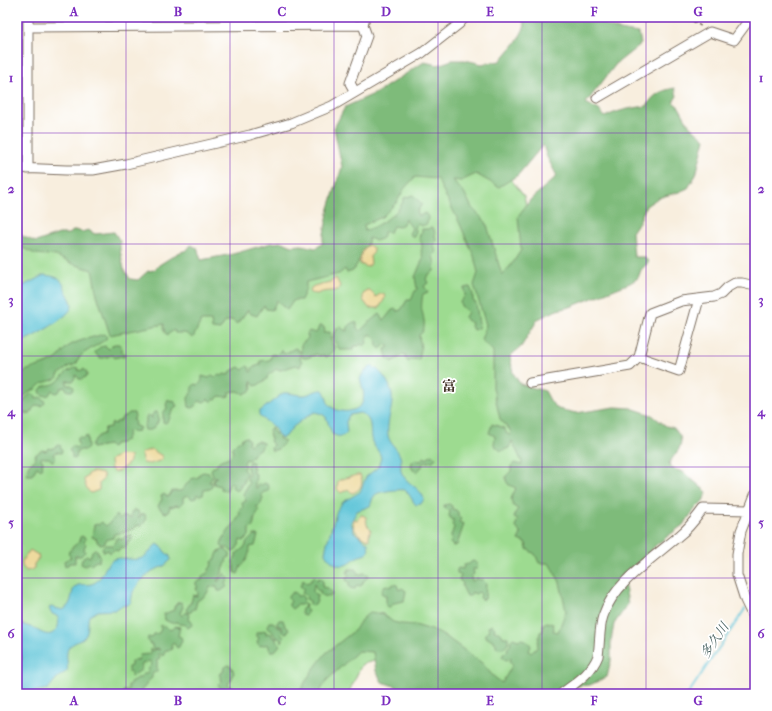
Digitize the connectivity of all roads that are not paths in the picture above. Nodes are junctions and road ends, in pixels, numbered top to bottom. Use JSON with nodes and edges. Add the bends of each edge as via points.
{"nodes":[{"id":1,"x":28,"y":17,"type":"edge"},
{"id":2,"x":466,"y":17,"type":"edge"},
{"id":3,"x":751,"y":17,"type":"edge"},
{"id":4,"x":364,"y":21,"type":"edge"},
{"id":5,"x":188,"y":22,"type":"edge"},
{"id":6,"x":28,"y":27,"type":"junction"},
{"id":7,"x":354,"y":92,"type":"junction"},
{"id":8,"x":597,"y":98,"type":"dead end"},
{"id":9,"x":17,"y":168,"type":"edge"},
{"id":10,"x":28,"y":169,"type":"junction"},
{"id":11,"x":755,"y":286,"type":"edge"},
{"id":12,"x":699,"y":299,"type":"junction"},
{"id":13,"x":639,"y":357,"type":"junction"},
{"id":14,"x":530,"y":383,"type":"dead end"},
{"id":15,"x":755,"y":495,"type":"edge"},
{"id":16,"x":749,"y":510,"type":"junction"},
{"id":17,"x":754,"y":620,"type":"edge"},
{"id":18,"x":561,"y":694,"type":"edge"}],
"edges":[{"from":1,"to":6,"type":"street"},
{"from":2,"to":7,"type":"street","via":[[422,53]]},
{"from":3,"to":8,"type":"street","via":[[734,40],[710,32]]},
{"from":4,"to":5,"type":"street"},
{"from":4,"to":7,"type":"street","via":[[367,36],[350,83]]},
{"from":5,"to":6,"type":"street"},
{"from":6,"to":10,"type":"street"},
{"from":7,"to":10,"type":"street","via":[[332,106],[291,123],[250,135],[93,170]]},
{"from":9,"to":10,"type":"street"},
{"from":11,"to":12,"type":"street","via":[[735,283],[721,294]]},
{"from":12,"to":13,"type":"street","via":[[681,302],[650,313]]},
{"from":12,"to":13,"type":"street","via":[[679,371]]},
{"from":13,"to":14,"type":"street","via":[[630,366]]},
{"from":15,"to":16,"type":"street"},
{"from":16,"to":17,"type":"street","via":[[741,531],[737,575],[742,594]]},
{"from":16,"to":18,"type":"street","via":[[704,509],[683,533],[636,572],[617,592],[602,617],[596,662],[583,678]]}]}
